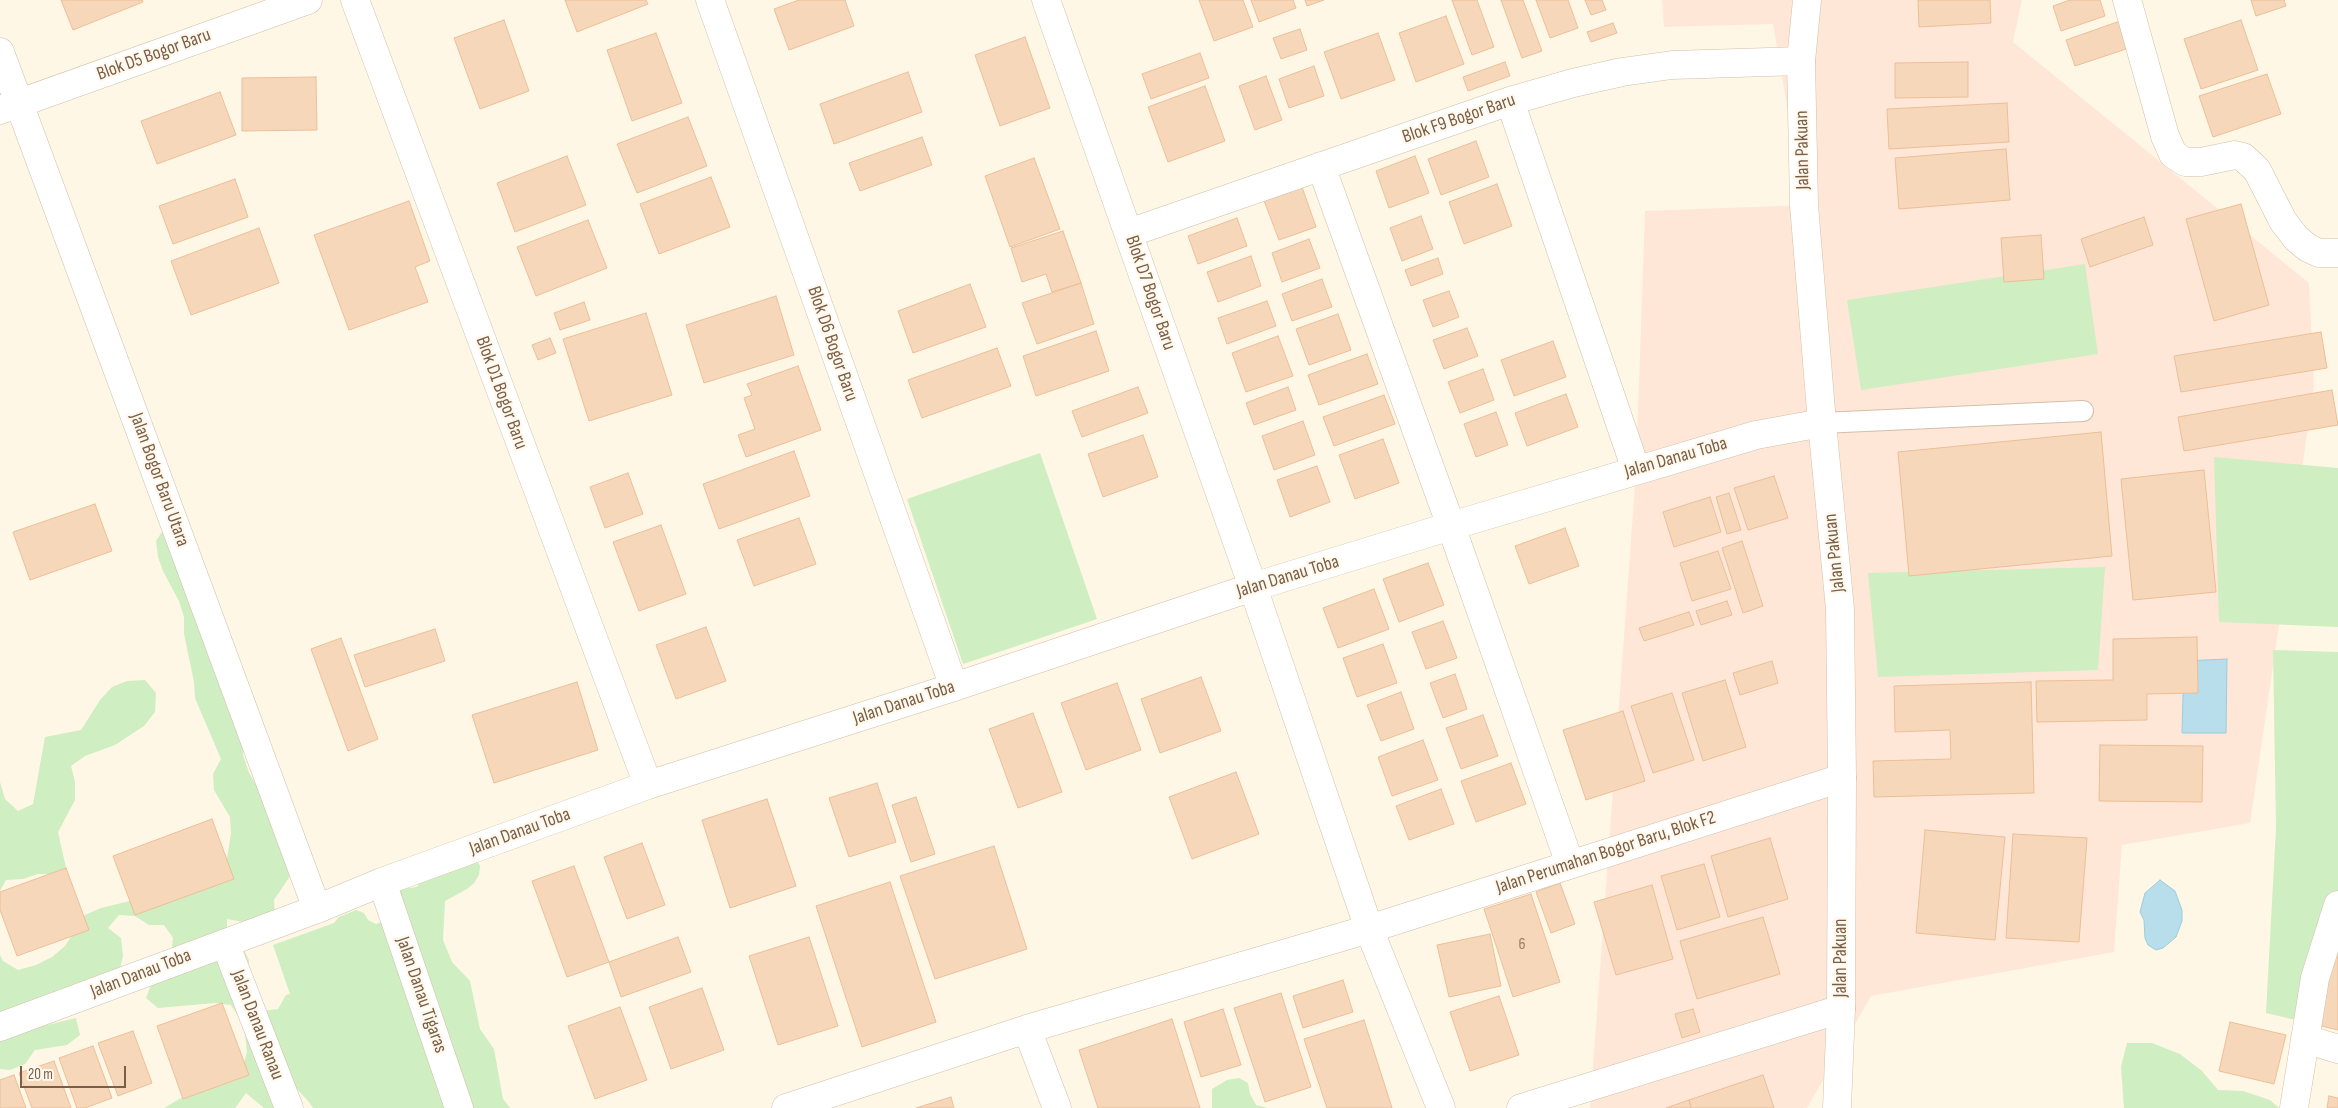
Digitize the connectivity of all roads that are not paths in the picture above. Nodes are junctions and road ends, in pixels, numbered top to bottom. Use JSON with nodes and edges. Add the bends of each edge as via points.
{"nodes":[{"id":1,"x":308,"y":0,"type":"edge"},
{"id":2,"x":355,"y":0,"type":"edge"},
{"id":3,"x":710,"y":0,"type":"edge"},
{"id":4,"x":1046,"y":0,"type":"edge"},
{"id":5,"x":1807,"y":0,"type":"edge"},
{"id":6,"x":2127,"y":0,"type":"edge"},
{"id":7,"x":0,"y":52,"type":"edge"},
{"id":8,"x":1800,"y":61,"type":"junction"},
{"id":9,"x":1510,"y":101,"type":"junction"},
{"id":10,"x":10,"y":107,"type":"edge"},
{"id":11,"x":1321,"y":166,"type":"junction"},
{"id":12,"x":1129,"y":233,"type":"junction"},
{"id":13,"x":2338,"y":253,"type":"edge"},
{"id":14,"x":2083,"y":412,"type":"dead end"},
{"id":15,"x":1822,"y":424,"type":"junction"},
{"id":16,"x":1636,"y":470,"type":"junction"},
{"id":17,"x":1451,"y":526,"type":"junction"},
{"id":18,"x":1253,"y":587,"type":"junction"},
{"id":19,"x":954,"y":687,"type":"junction"},
{"id":20,"x":1842,"y":778,"type":"junction"},
{"id":21,"x":648,"y":785,"type":"junction"},
{"id":22,"x":1570,"y":864,"type":"junction"},
{"id":23,"x":382,"y":882,"type":"junction"},
{"id":24,"x":2338,"y":905,"type":"edge"},
{"id":25,"x":317,"y":909,"type":"junction"},
{"id":26,"x":1369,"y":929,"type":"junction"},
{"id":27,"x":225,"y":943,"type":"junction"},
{"id":28,"x":1841,"y":1009,"type":"junction"},
{"id":29,"x":0,"y":1027,"type":"edge"},
{"id":30,"x":1027,"y":1030,"type":"junction"},
{"id":31,"x":2305,"y":1039,"type":"junction"},
{"id":32,"x":2338,"y":1049,"type":"edge"},
{"id":33,"x":289,"y":1108,"type":"edge"},
{"id":34,"x":459,"y":1108,"type":"edge"},
{"id":35,"x":786,"y":1108,"type":"edge"},
{"id":36,"x":1056,"y":1108,"type":"edge"},
{"id":37,"x":1441,"y":1108,"type":"edge"},
{"id":38,"x":1521,"y":1108,"type":"edge"},
{"id":39,"x":1837,"y":1108,"type":"edge"},
{"id":40,"x":2294,"y":1108,"type":"edge"}],
"edges":[{"from":1,"to":10,"type":"street","name":"Blok D5 Bogor Baru"},
{"from":2,"to":21,"type":"street","name":"Blok D1 Bogor Baru"},
{"from":3,"to":19,"type":"street","name":"Blok D6 Bogor Baru"},
{"from":4,"to":12,"type":"street","name":"Blok D7 Bogor Baru"},
{"from":5,"to":8,"type":"street","name":"Jalan Pakuan"},
{"from":6,"to":13,"type":"street","via":[[2165,136],[2173,154],[2185,162],[2235,155],[2243,157],[2257,170],[2283,221],[2296,238],[2319,253]]},
{"from":7,"to":10,"type":"street","name":"Jalan Bogor Baru Utara"},
{"from":8,"to":9,"type":"street","name":"Blok F9 Bogor Baru","via":[[1642,69],[1573,83]]},
{"from":8,"to":15,"type":"street","name":"Jalan Pakuan","via":[[1804,205]]},
{"from":9,"to":11,"type":"street","name":"Blok F9 Bogor Baru"},
{"from":9,"to":16,"type":"street"},
{"from":10,"to":25,"type":"street","name":"Jalan Bogor Baru Utara"},
{"from":11,"to":12,"type":"street","name":"Blok F9 Bogor Baru"},
{"from":11,"to":17,"type":"street"},
{"from":12,"to":18,"type":"street","name":"Blok D7 Bogor Baru"},
{"from":14,"to":15,"type":"lane"},
{"from":15,"to":16,"type":"street","name":"Jalan Danau Toba","via":[[1756,435]]},
{"from":15,"to":20,"type":"street","name":"Jalan Pakuan","via":[[1840,609]]},
{"from":16,"to":17,"type":"street","name":"Jalan Danau Toba"},
{"from":17,"to":18,"type":"street","name":"Jalan Danau Toba"},
{"from":17,"to":22,"type":"street"},
{"from":18,"to":19,"type":"street","name":"Jalan Danau Toba"},
{"from":18,"to":26,"type":"street","name":"Blok D7 Bogor Baru"},
{"from":19,"to":21,"type":"street","name":"Jalan Danau Toba"},
{"from":20,"to":22,"type":"street","name":"Jalan Perumahan Bogor Baru, Blok F2"},
{"from":20,"to":28,"type":"street","name":"Jalan Pakuan"},
{"from":21,"to":23,"type":"street","name":"Jalan Danau Toba"},
{"from":22,"to":26,"type":"street","name":"Jalan Perumahan Bogor Baru, Blok F2"},
{"from":23,"to":25,"type":"street","name":"Jalan Danau Toba"},
{"from":23,"to":34,"type":"street","name":"Jalan Danau Tigaras"},
{"from":24,"to":31,"type":"street","via":[[2315,978]]},
{"from":25,"to":27,"type":"street","name":"Jalan Danau Toba"},
{"from":26,"to":30,"type":"street","name":"Jalan Perumahan Bogor Baru, Blok F2"},
{"from":26,"to":37,"type":"street","name":"Blok D7 Bogor Baru"},
{"from":27,"to":29,"type":"street","name":"Jalan Danau Toba"},
{"from":27,"to":33,"type":"street","name":"Jalan Danau Ranau"},
{"from":28,"to":38,"type":"street"},
{"from":28,"to":39,"type":"street","name":"Jalan Pakuan"},
{"from":30,"to":35,"type":"street","name":"Jalan Perumahan Bogor Baru, Blok F2"},
{"from":30,"to":36,"type":"street"},
{"from":31,"to":32,"type":"street"},
{"from":31,"to":40,"type":"street"}]}
